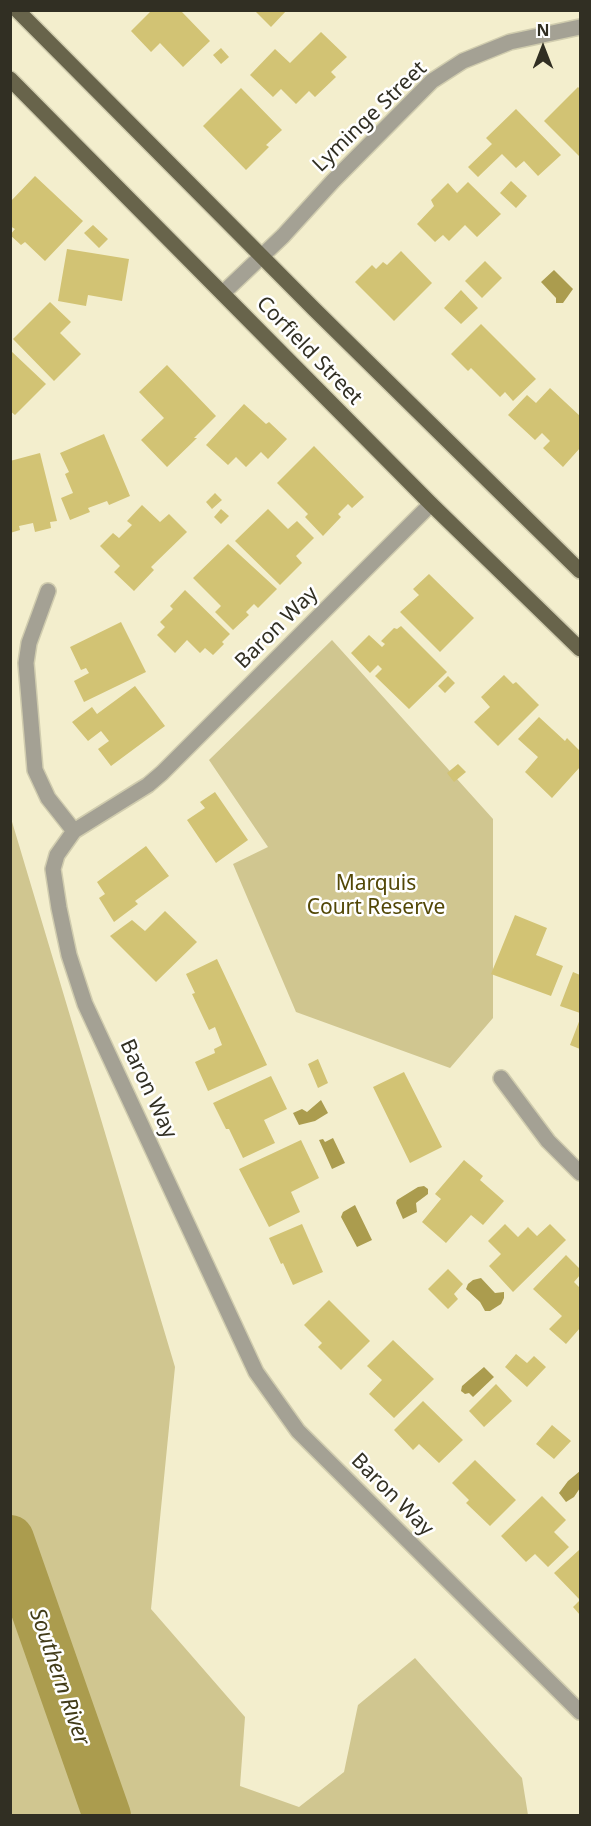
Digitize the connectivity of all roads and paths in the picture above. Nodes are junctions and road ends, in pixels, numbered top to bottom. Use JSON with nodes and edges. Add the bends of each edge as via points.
{"nodes":[{"id":1,"x":17,"y":10,"type":"edge"},
{"id":2,"x":580,"y":27,"type":"edge"},
{"id":3,"x":10,"y":79,"type":"edge"},
{"id":4,"x":262,"y":256,"type":"junction"},
{"id":5,"x":223,"y":293,"type":"junction"},
{"id":6,"x":431,"y":504,"type":"junction"},
{"id":7,"x":580,"y":571,"type":"edge"},
{"id":8,"x":48,"y":591,"type":"dead end"},
{"id":9,"x":580,"y":649,"type":"edge"},
{"id":10,"x":74,"y":831,"type":"junction"},
{"id":11,"x":501,"y":1078,"type":"dead end"},
{"id":12,"x":580,"y":1173,"type":"edge"},
{"id":13,"x":580,"y":1712,"type":"edge"}],
"edges":[{"from":1,"to":4,"type":"main road","name":"Corfield Street"},
{"from":2,"to":4,"type":"street","name":"Lyminge Street","via":[[510,42],[463,61],[432,81]]},
{"from":3,"to":5,"type":"main road","name":"Corfield Street"},
{"from":4,"to":5,"type":"street","name":"Lyminge Street"},
{"from":4,"to":7,"type":"main road","name":"Corfield Street"},
{"from":5,"to":6,"type":"main road","name":"Corfield Street"},
{"from":6,"to":9,"type":"main road","name":"Corfield Street"},
{"from":6,"to":10,"type":"street","name":"Baron Way","via":[[162,773]]},
{"from":8,"to":10,"type":"street","via":[[29,642],[26,663],[35,770],[48,798]]},
{"from":10,"to":13,"type":"street","name":"Baron Way","via":[[57,855],[53,869],[69,955],[85,1004],[256,1372],[298,1431]]},
{"from":11,"to":12,"type":"street","via":[[548,1141]]}]}
